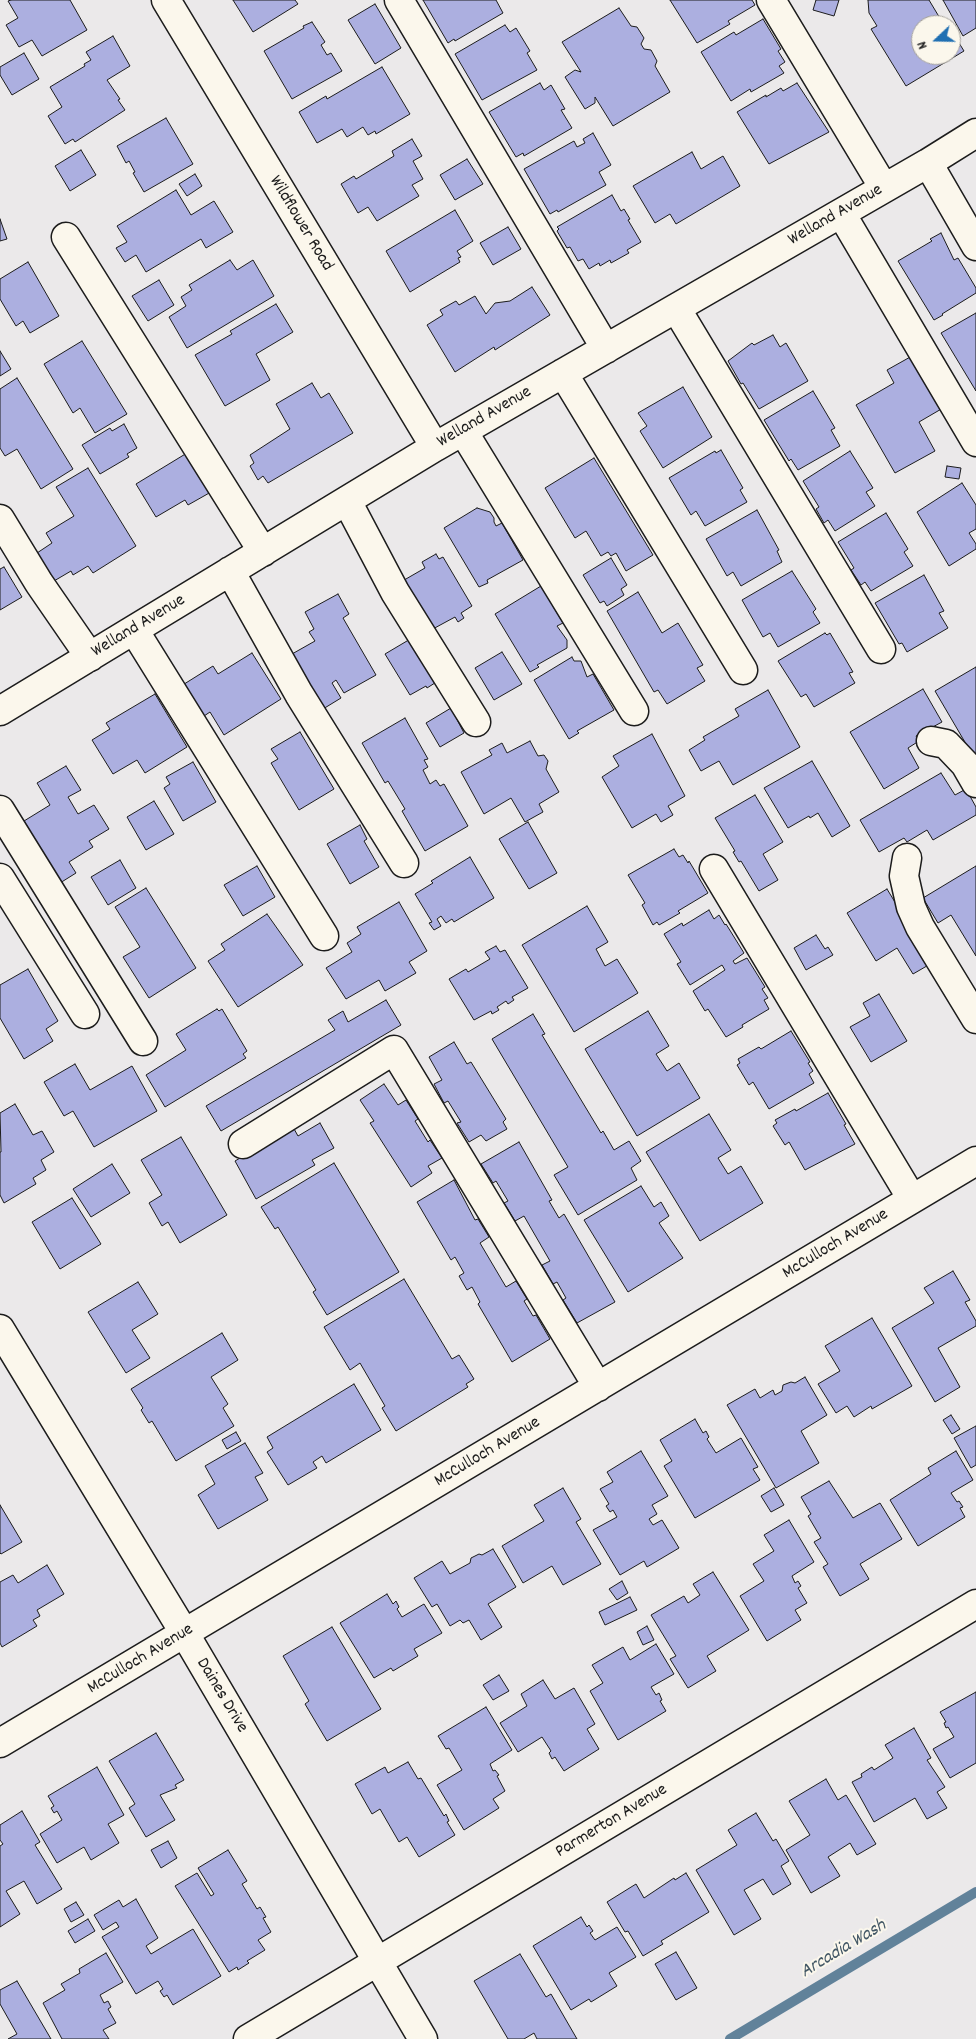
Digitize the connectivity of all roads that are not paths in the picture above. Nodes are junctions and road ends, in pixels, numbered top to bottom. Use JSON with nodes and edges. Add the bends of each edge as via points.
{"nodes":[{"id":1,"x":166,"y":0,"type":"edge"},
{"id":2,"x":399,"y":0,"type":"edge"},
{"id":3,"x":771,"y":0,"type":"edge"},
{"id":4,"x":976,"y":134,"type":"edge"},
{"id":5,"x":928,"y":163,"type":"junction"},
{"id":6,"x":884,"y":188,"type":"junction"},
{"id":7,"x":841,"y":213,"type":"junction"},
{"id":8,"x":66,"y":238,"type":"dead end"},
{"id":9,"x":976,"y":246,"type":"edge"},
{"id":10,"x":676,"y":308,"type":"junction"},
{"id":11,"x":606,"y":349,"type":"junction"},
{"id":12,"x":563,"y":373,"type":"junction"},
{"id":13,"x":463,"y":431,"type":"junction"},
{"id":14,"x":976,"y":442,"type":"edge"},
{"id":15,"x":435,"y":447,"type":"junction"},
{"id":16,"x":347,"y":500,"type":"junction"},
{"id":17,"x":0,"y":519,"type":"edge"},
{"id":18,"x":263,"y":552,"type":"junction"},
{"id":19,"x":230,"y":572,"type":"junction"},
{"id":20,"x":134,"y":630,"type":"junction"},
{"id":21,"x":881,"y":649,"type":"dead end"},
{"id":22,"x":90,"y":657,"type":"junction"},
{"id":23,"x":743,"y":670,"type":"dead end"},
{"id":24,"x":0,"y":711,"type":"edge"},
{"id":25,"x":634,"y":711,"type":"dead end"},
{"id":26,"x":476,"y":722,"type":"dead end"},
{"id":27,"x":931,"y":741,"type":"dead end"},
{"id":28,"x":976,"y":783,"type":"edge"},
{"id":29,"x":0,"y":810,"type":"edge"},
{"id":30,"x":907,"y":858,"type":"dead end"},
{"id":31,"x":404,"y":863,"type":"dead end"},
{"id":32,"x":714,"y":869,"type":"dead end"},
{"id":33,"x":0,"y":878,"type":"edge"},
{"id":34,"x":324,"y":936,"type":"dead end"},
{"id":35,"x":85,"y":1014,"type":"dead end"},
{"id":36,"x":976,"y":1019,"type":"edge"},
{"id":37,"x":143,"y":1041,"type":"dead end"},
{"id":38,"x":243,"y":1144,"type":"dead end"},
{"id":39,"x":976,"y":1160,"type":"edge"},
{"id":40,"x":912,"y":1199,"type":"junction"},
{"id":41,"x":0,"y":1329,"type":"edge"},
{"id":42,"x":598,"y":1387,"type":"junction"},
{"id":43,"x":976,"y":1604,"type":"edge"},
{"id":44,"x":185,"y":1634,"type":"junction"},
{"id":45,"x":0,"y":1744,"type":"edge"},
{"id":46,"x":379,"y":1961,"type":"junction"},
{"id":47,"x":248,"y":2039,"type":"edge"},
{"id":48,"x":424,"y":2039,"type":"edge"}],
"edges":[{"from":1,"to":15,"type":"street","name":"Wildflower Road"},
{"from":2,"to":11,"type":"street"},
{"from":3,"to":6,"type":"street"},
{"from":4,"to":5,"type":"street","name":"Welland Avenue"},
{"from":5,"to":6,"type":"street","name":"Welland Avenue"},
{"from":5,"to":9,"type":"street"},
{"from":6,"to":7,"type":"street","name":"Welland Avenue"},
{"from":7,"to":10,"type":"street","name":"Welland Avenue"},
{"from":7,"to":14,"type":"street"},
{"from":8,"to":18,"type":"street"},
{"from":10,"to":11,"type":"street","name":"Welland Avenue"},
{"from":10,"to":21,"type":"street"},
{"from":11,"to":12,"type":"street","name":"Welland Avenue"},
{"from":12,"to":13,"type":"street","name":"Welland Avenue"},
{"from":12,"to":23,"type":"street"},
{"from":13,"to":15,"type":"street","name":"Welland Avenue"},
{"from":13,"to":25,"type":"street"},
{"from":15,"to":16,"type":"street","name":"Welland Avenue"},
{"from":16,"to":18,"type":"street","name":"Welland Avenue"},
{"from":16,"to":26,"type":"street","via":[[395,592]]},
{"from":17,"to":22,"type":"street"},
{"from":18,"to":19,"type":"street","name":"Welland Avenue"},
{"from":19,"to":20,"type":"street","name":"Welland Avenue"},
{"from":19,"to":31,"type":"street","via":[[299,694]]},
{"from":20,"to":22,"type":"street","name":"Welland Avenue"},
{"from":20,"to":34,"type":"street"},
{"from":22,"to":24,"type":"street","name":"Welland Avenue"},
{"from":27,"to":28,"type":"street","via":[[946,744],[965,764]]},
{"from":29,"to":37,"type":"street"},
{"from":30,"to":36,"type":"street","via":[[904,876],[911,907]]},
{"from":32,"to":40,"type":"street"},
{"from":33,"to":35,"type":"street"},
{"from":38,"to":42,"type":"street","via":[[394,1050]]},
{"from":39,"to":40,"type":"street","name":"McCulloch Avenue"},
{"from":40,"to":42,"type":"street","name":"McCulloch Avenue"},
{"from":41,"to":44,"type":"street","name":"Daines Drive"},
{"from":42,"to":44,"type":"street","name":"McCulloch Avenue"},
{"from":43,"to":46,"type":"street","name":"Parmerton Avenue"},
{"from":44,"to":45,"type":"street","name":"McCulloch Avenue"},
{"from":44,"to":46,"type":"street","name":"Daines Drive"},
{"from":46,"to":47,"type":"street","name":"Parmerton Avenue"},
{"from":46,"to":48,"type":"street","name":"Daines Drive"}]}
